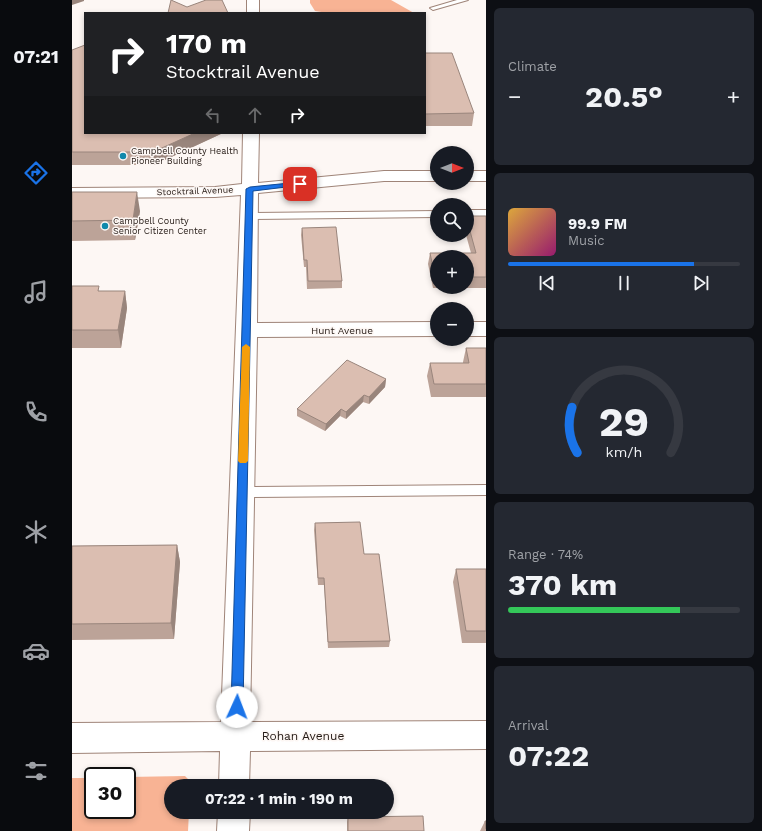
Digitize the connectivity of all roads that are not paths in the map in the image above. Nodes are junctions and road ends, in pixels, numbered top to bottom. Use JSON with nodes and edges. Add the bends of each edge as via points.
{"nodes":[{"id":1,"x":253,"y":0,"type":"edge"},
{"id":2,"x":465,"y":0,"type":"edge"},
{"id":3,"x":433,"y":8,"type":"dead end"},
{"id":4,"x":253,"y":12,"type":"edge"},
{"id":5,"x":250,"y":134,"type":"edge"},
{"id":6,"x":430,"y":176,"type":"edge"},
{"id":7,"x":474,"y":176,"type":"edge"},
{"id":8,"x":486,"y":176,"type":"edge"},
{"id":9,"x":250,"y":189,"type":"junction"},
{"id":10,"x":72,"y":193,"type":"edge"},
{"id":11,"x":474,"y":213,"type":"edge"},
{"id":12,"x":486,"y":213,"type":"edge"},
{"id":13,"x":430,"y":214,"type":"edge"},
{"id":14,"x":249,"y":216,"type":"junction"},
{"id":15,"x":430,"y":329,"type":"edge"},
{"id":16,"x":474,"y":329,"type":"edge"},
{"id":17,"x":486,"y":329,"type":"edge"},
{"id":18,"x":247,"y":330,"type":"junction"},
{"id":19,"x":486,"y":490,"type":"edge"},
{"id":20,"x":242,"y":492,"type":"junction"},
{"id":21,"x":486,"y":735,"type":"edge"},
{"id":22,"x":236,"y":736,"type":"junction"},
{"id":23,"x":72,"y":738,"type":"edge"},
{"id":24,"x":234,"y":779,"type":"edge"},
{"id":25,"x":234,"y":819,"type":"edge"},
{"id":26,"x":233,"y":831,"type":"edge"}],
"edges":[{"from":1,"to":4,"type":"street"},
{"from":2,"to":3,"type":"lane"},
{"from":5,"to":9,"type":"street"},
{"from":6,"to":9,"type":"street","name":"Stocktrail Avenue","via":[[384,176]]},
{"from":7,"to":8,"type":"street"},
{"from":9,"to":10,"type":"street","name":"Stocktrail Avenue","via":[[216,192]]},
{"from":9,"to":14,"type":"street"},
{"from":11,"to":12,"type":"lane"},
{"from":13,"to":14,"type":"lane"},
{"from":14,"to":18,"type":"street"},
{"from":15,"to":18,"type":"street","name":"Hunt Avenue"},
{"from":16,"to":17,"type":"street"},
{"from":18,"to":20,"type":"street"},
{"from":19,"to":20,"type":"lane"},
{"from":20,"to":22,"type":"street"},
{"from":21,"to":22,"type":"street","name":"Rohan Avenue"},
{"from":22,"to":23,"type":"street","name":"Rohan Avenue"},
{"from":22,"to":24,"type":"street"},
{"from":25,"to":26,"type":"street"}]}
